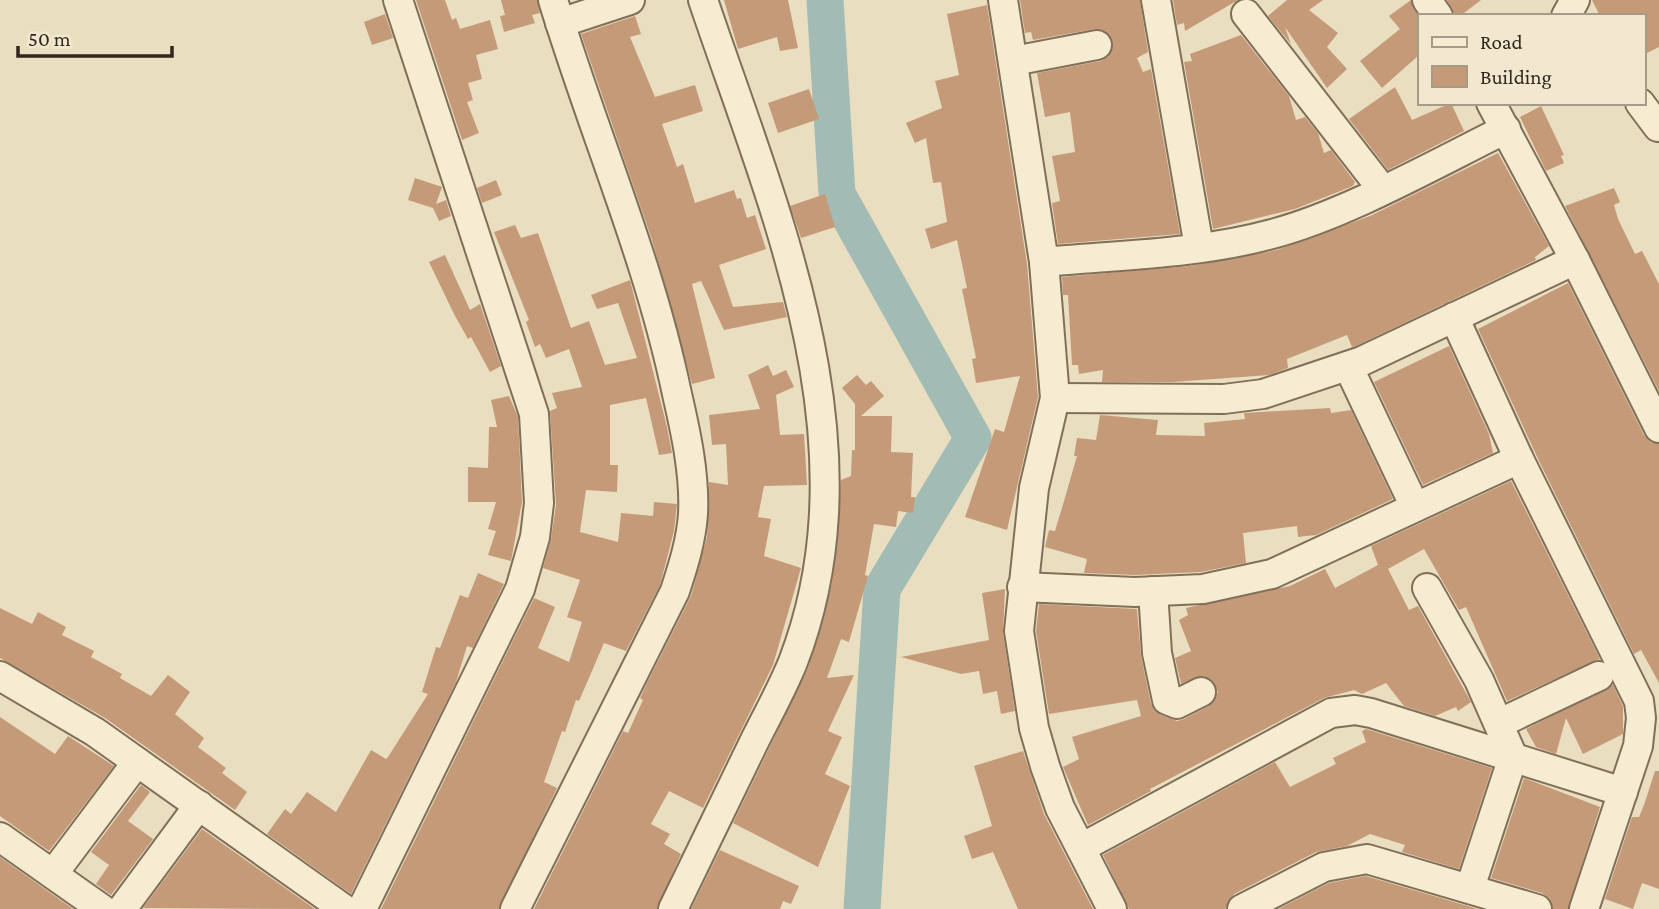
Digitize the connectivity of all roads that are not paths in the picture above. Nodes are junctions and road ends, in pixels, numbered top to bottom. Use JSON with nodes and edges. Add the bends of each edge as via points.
{"nodes":[{"id":1,"x":398,"y":0,"type":"edge"},
{"id":2,"x":630,"y":0,"type":"edge"},
{"id":3,"x":703,"y":0,"type":"edge"},
{"id":4,"x":1003,"y":0,"type":"edge"},
{"id":5,"x":1156,"y":0,"type":"edge"},
{"id":6,"x":557,"y":12,"type":"edge"},
{"id":7,"x":1246,"y":14,"type":"dead end"},
{"id":8,"x":1097,"y":45,"type":"dead end"},
{"id":9,"x":1013,"y":61,"type":"junction"},
{"id":10,"x":1642,"y":105,"type":"edge"},
{"id":11,"x":1497,"y":110,"type":"edge"},
{"id":12,"x":1658,"y":127,"type":"edge"},
{"id":13,"x":1382,"y":189,"type":"junction"},
{"id":14,"x":1199,"y":247,"type":"junction"},
{"id":15,"x":1575,"y":260,"type":"junction"},
{"id":16,"x":1044,"y":262,"type":"junction"},
{"id":17,"x":1454,"y":317,"type":"junction"},
{"id":18,"x":1348,"y":366,"type":"junction"},
{"id":19,"x":1055,"y":398,"type":"junction"},
{"id":20,"x":1659,"y":428,"type":"edge"},
{"id":21,"x":1519,"y":459,"type":"junction"},
{"id":22,"x":1415,"y":507,"type":"junction"},
{"id":23,"x":1022,"y":587,"type":"junction"},
{"id":24,"x":1427,"y":588,"type":"dead end"},
{"id":25,"x":1153,"y":591,"type":"junction"},
{"id":26,"x":0,"y":676,"type":"edge"},
{"id":27,"x":1599,"y":676,"type":"dead end"},
{"id":28,"x":1201,"y":692,"type":"dead end"},
{"id":29,"x":1500,"y":723,"type":"junction"},
{"id":30,"x":1513,"y":757,"type":"junction"},
{"id":31,"x":137,"y":762,"type":"junction"},
{"id":32,"x":1622,"y":792,"type":"junction"},
{"id":33,"x":199,"y":805,"type":"junction"},
{"id":34,"x":0,"y":837,"type":"edge"},
{"id":35,"x":1081,"y":848,"type":"junction"},
{"id":36,"x":53,"y":874,"type":"junction"},
{"id":37,"x":1470,"y":888,"type":"junction"},
{"id":38,"x":102,"y":909,"type":"edge"},
{"id":39,"x":122,"y":909,"type":"edge"},
{"id":40,"x":344,"y":909,"type":"edge"},
{"id":41,"x":362,"y":909,"type":"edge"},
{"id":42,"x":515,"y":909,"type":"edge"},
{"id":43,"x":673,"y":909,"type":"edge"},
{"id":44,"x":1112,"y":909,"type":"edge"},
{"id":45,"x":1242,"y":909,"type":"edge"},
{"id":46,"x":1537,"y":909,"type":"edge"},
{"id":47,"x":1584,"y":909,"type":"edge"}],
"edges":[{"from":1,"to":41,"type":"street","via":[[534,414],[539,503],[520,589]]},
{"from":2,"to":6,"type":"street"},
{"from":3,"to":43,"type":"street","via":[[802,308],[821,402],[825,470],[815,584],[793,662]]},
{"from":4,"to":9,"type":"street"},
{"from":5,"to":14,"type":"street"},
{"from":6,"to":42,"type":"street","via":[[670,357],[686,436],[693,511],[690,543],[675,592]]},
{"from":7,"to":13,"type":"street"},
{"from":8,"to":9,"type":"street"},
{"from":9,"to":16,"type":"street"},
{"from":10,"to":12,"type":"street"},
{"from":11,"to":13,"type":"street"},
{"from":11,"to":15,"type":"street"},
{"from":13,"to":14,"type":"street","via":[[1275,233]]},
{"from":14,"to":16,"type":"street"},
{"from":15,"to":17,"type":"street"},
{"from":15,"to":20,"type":"street"},
{"from":16,"to":19,"type":"street"},
{"from":17,"to":18,"type":"street"},
{"from":17,"to":21,"type":"street"},
{"from":18,"to":19,"type":"street","via":[[1264,394],[1224,399]]},
{"from":18,"to":22,"type":"street"},
{"from":19,"to":23,"type":"street","via":[[1034,488]]},
{"from":21,"to":22,"type":"street"},
{"from":21,"to":32,"type":"street","via":[[1639,701],[1638,746]]},
{"from":22,"to":25,"type":"street","via":[[1272,575],[1203,589]]},
{"from":23,"to":25,"type":"street"},
{"from":23,"to":35,"type":"street","via":[[1019,631],[1034,728],[1060,808]]},
{"from":24,"to":29,"type":"street"},
{"from":25,"to":28,"type":"street","via":[[1157,653],[1167,700],[1177,704]]},
{"from":26,"to":31,"type":"street"},
{"from":27,"to":29,"type":"street"},
{"from":29,"to":30,"type":"street"},
{"from":30,"to":32,"type":"street"},
{"from":30,"to":35,"type":"street","via":[[1371,713],[1331,713]]},
{"from":30,"to":37,"type":"street"},
{"from":31,"to":33,"type":"street"},
{"from":31,"to":36,"type":"street"},
{"from":32,"to":47,"type":"street"},
{"from":33,"to":39,"type":"street"},
{"from":33,"to":40,"type":"street"},
{"from":34,"to":36,"type":"street"},
{"from":35,"to":44,"type":"street"},
{"from":36,"to":38,"type":"street"},
{"from":37,"to":45,"type":"street","via":[[1367,859],[1324,867]]},
{"from":37,"to":46,"type":"street"}]}
